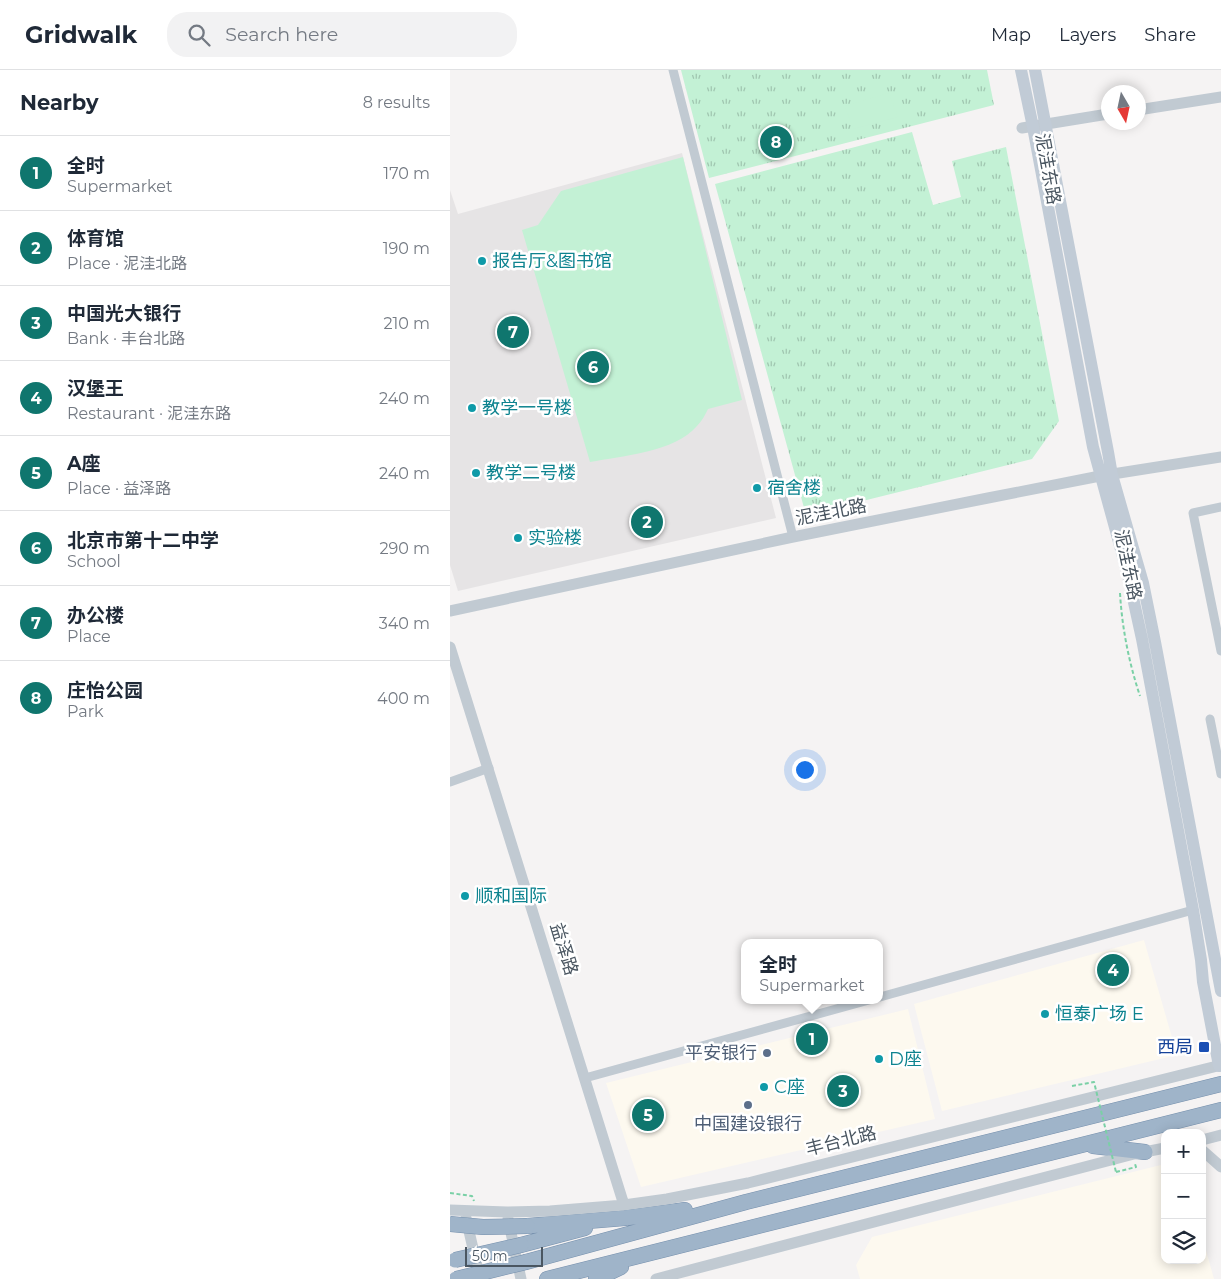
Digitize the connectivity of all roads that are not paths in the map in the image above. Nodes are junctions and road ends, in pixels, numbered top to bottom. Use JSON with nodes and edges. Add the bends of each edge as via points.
{"nodes":[{"id":1,"x":673,"y":70,"type":"edge"},
{"id":2,"x":1021,"y":70,"type":"edge"},
{"id":3,"x":1035,"y":70,"type":"edge"},
{"id":4,"x":1221,"y":97,"type":"edge"},
{"id":5,"x":1146,"y":109,"type":"edge"},
{"id":6,"x":1101,"y":115,"type":"edge"},
{"id":7,"x":1034,"y":126,"type":"junction"},
{"id":8,"x":1221,"y":457,"type":"edge"},
{"id":9,"x":1106,"y":475,"type":"junction"},
{"id":10,"x":1221,"y":507,"type":"edge"},
{"id":11,"x":793,"y":538,"type":"junction"},
{"id":12,"x":450,"y":612,"type":"edge"},
{"id":13,"x":1219,"y":632,"type":"edge"},
{"id":14,"x":450,"y":647,"type":"edge"},
{"id":15,"x":1221,"y":651,"type":"edge"},
{"id":16,"x":1210,"y":719,"type":"dead end"},
{"id":17,"x":489,"y":768,"type":"junction"},
{"id":18,"x":1221,"y":774,"type":"edge"},
{"id":19,"x":450,"y":782,"type":"edge"},
{"id":20,"x":1193,"y":910,"type":"junction"},
{"id":21,"x":1201,"y":960,"type":"junction"},
{"id":22,"x":1221,"y":991,"type":"edge"},
{"id":23,"x":883,"y":996,"type":"edge"},
{"id":24,"x":854,"y":1004,"type":"edge"},
{"id":25,"x":1221,"y":1033,"type":"edge"},
{"id":26,"x":1220,"y":1065,"type":"edge"},
{"id":27,"x":585,"y":1078,"type":"junction"},
{"id":28,"x":1221,"y":1084,"type":"edge"},
{"id":29,"x":1221,"y":1110,"type":"edge"},
{"id":30,"x":1221,"y":1135,"type":"edge"},
{"id":31,"x":1206,"y":1139,"type":"edge"},
{"id":32,"x":1084,"y":1145,"type":"junction"},
{"id":33,"x":1161,"y":1149,"type":"edge"},
{"id":34,"x":1145,"y":1152,"type":"junction"},
{"id":35,"x":1206,"y":1154,"type":"edge"},
{"id":36,"x":1221,"y":1167,"type":"edge"},
{"id":37,"x":746,"y":1202,"type":"junction"},
{"id":38,"x":450,"y":1210,"type":"edge"},
{"id":39,"x":464,"y":1212,"type":"junction"},
{"id":40,"x":507,"y":1212,"type":"junction"},
{"id":41,"x":625,"y":1212,"type":"junction"},
{"id":42,"x":450,"y":1224,"type":"edge"},
{"id":43,"x":649,"y":1254,"type":"junction"},
{"id":44,"x":452,"y":1261,"type":"edge"},
{"id":45,"x":456,"y":1279,"type":"edge"},
{"id":46,"x":480,"y":1279,"type":"edge"},
{"id":47,"x":521,"y":1279,"type":"edge"},
{"id":48,"x":547,"y":1279,"type":"edge"},
{"id":49,"x":596,"y":1279,"type":"edge"},
{"id":50,"x":656,"y":1279,"type":"edge"}],
"edges":[{"from":1,"to":11,"type":"street"},
{"from":2,"to":7,"type":"main road","name":"泥洼东路"},
{"from":3,"to":7,"type":"main road","name":"泥洼东路"},
{"from":4,"to":5,"type":"street"},
{"from":6,"to":7,"type":"street"},
{"from":7,"to":9,"type":"main road","name":"泥洼东路"},
{"from":8,"to":9,"type":"street","name":"泥洼北路"},
{"from":9,"to":11,"type":"street","name":"泥洼北路"},
{"from":9,"to":20,"type":"main road","name":"泥洼东路","via":[[1142,639]]},
{"from":9,"to":22,"type":"main road","name":"泥洼东路","via":[[1143,583]]},
{"from":10,"to":13,"type":"street","via":[[1192,513]]},
{"from":11,"to":12,"type":"street","name":"泥洼北路"},
{"from":13,"to":15,"type":"street"},
{"from":14,"to":17,"type":"street","name":"益泽路"},
{"from":16,"to":18,"type":"street"},
{"from":17,"to":19,"type":"street"},
{"from":17,"to":27,"type":"street","name":"益泽路"},
{"from":20,"to":21,"type":"main road","name":"泥洼东路"},
{"from":20,"to":23,"type":"street"},
{"from":21,"to":25,"type":"main road","via":[[1217,1030]]},
{"from":21,"to":26,"type":"main road","name":"泥洼东路"},
{"from":24,"to":27,"type":"street"},
{"from":26,"to":41,"type":"street","name":"丰台北路"},
{"from":27,"to":41,"type":"street","name":"益泽路"},
{"from":28,"to":37,"type":"highway","name":"丰台北路"},
{"from":29,"to":32,"type":"highway"},
{"from":30,"to":31,"type":"street"},
{"from":32,"to":34,"type":"highway"},
{"from":32,"to":43,"type":"highway"},
{"from":33,"to":34,"type":"street"},
{"from":34,"to":50,"type":"street"},
{"from":35,"to":36,"type":"street"},
{"from":37,"to":41,"type":"highway"},
{"from":37,"to":45,"type":"highway","name":"丰台北路","bridge":true},
{"from":38,"to":39,"type":"street","name":"丰台北路"},
{"from":39,"to":40,"type":"street","name":"丰台北路"},
{"from":39,"to":46,"type":"street"},
{"from":40,"to":41,"type":"street","name":"丰台北路"},
{"from":40,"to":47,"type":"street"},
{"from":41,"to":42,"type":"highway","bridge":true,"via":[[527,1226]]},
{"from":41,"to":44,"type":"highway","bridge":true,"via":[[521,1245]]},
{"from":43,"to":48,"type":"highway"},
{"from":43,"to":49,"type":"highway"}]}
